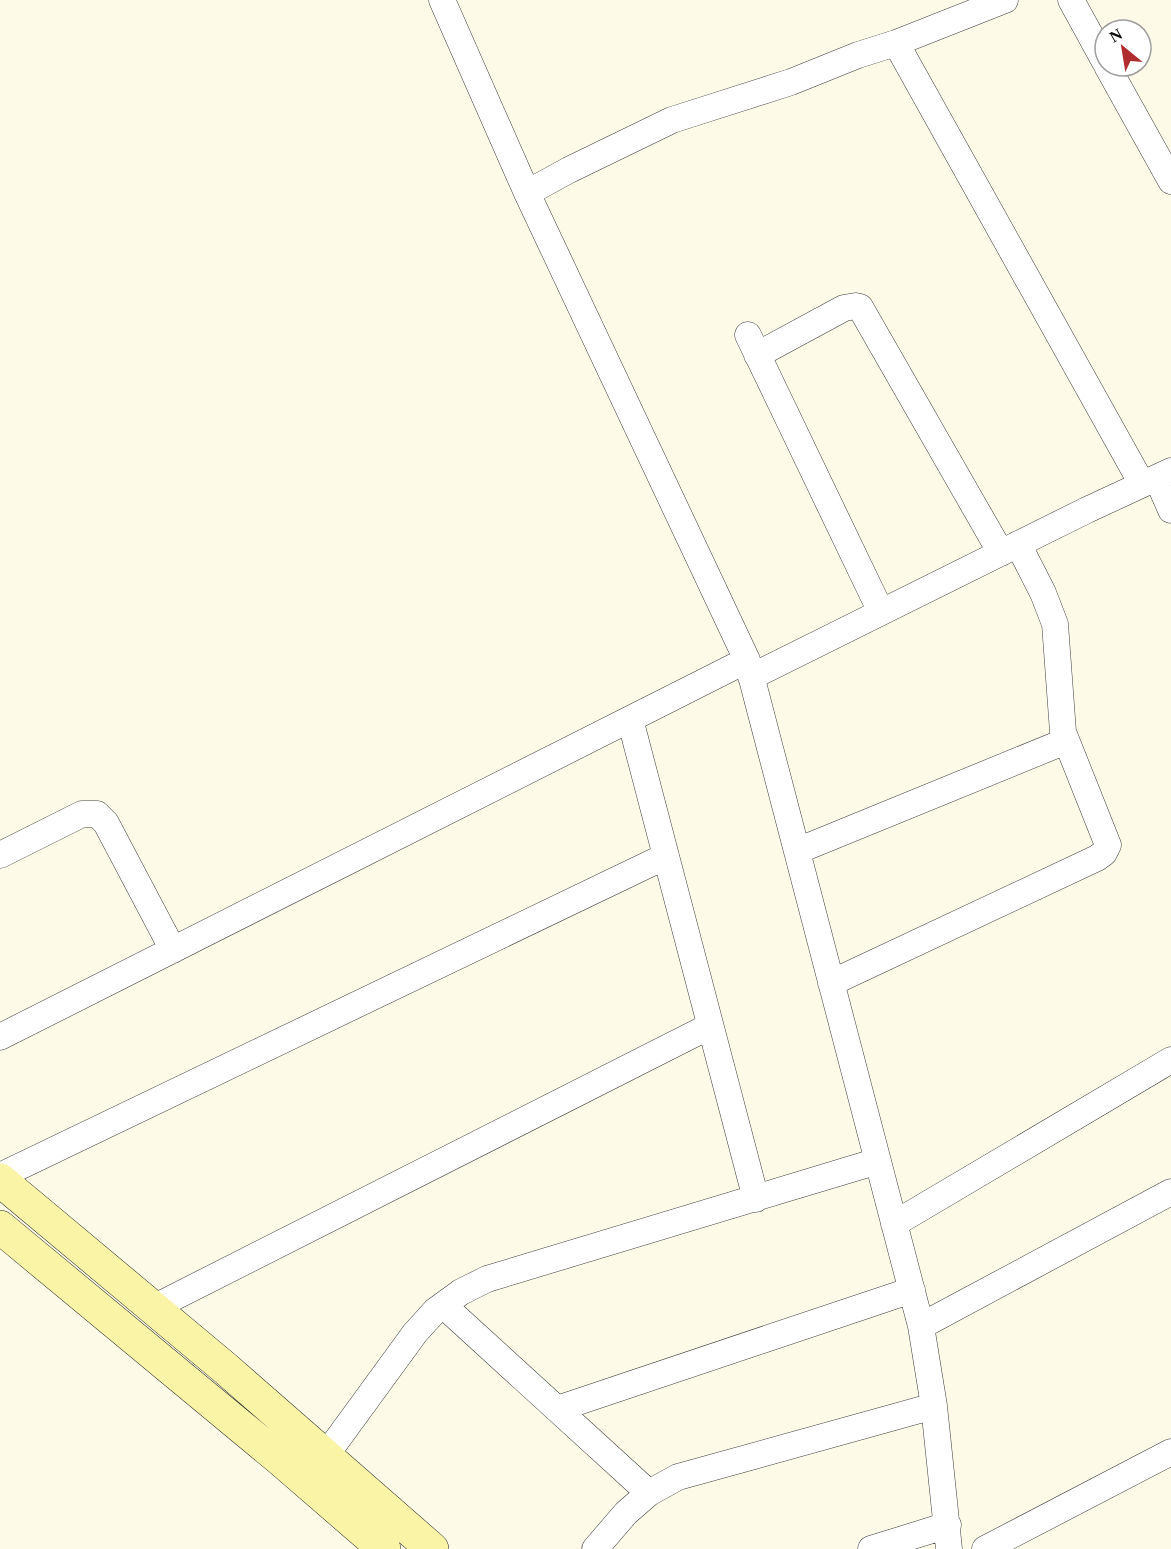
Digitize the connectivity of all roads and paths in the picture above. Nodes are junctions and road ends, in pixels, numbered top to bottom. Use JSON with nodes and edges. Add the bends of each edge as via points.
{"nodes":[{"id":1,"x":442,"y":0,"type":"edge"},
{"id":2,"x":1005,"y":0,"type":"edge"},
{"id":3,"x":1071,"y":0,"type":"edge"},
{"id":4,"x":1093,"y":40,"type":"edge"},
{"id":5,"x":896,"y":44,"type":"junction"},
{"id":6,"x":1114,"y":78,"type":"edge"},
{"id":7,"x":1171,"y":181,"type":"edge"},
{"id":8,"x":527,"y":193,"type":"junction"},
{"id":9,"x":1156,"y":478,"type":"edge"},
{"id":10,"x":1171,"y":510,"type":"edge"},
{"id":11,"x":1010,"y":549,"type":"junction"},
{"id":12,"x":881,"y":612,"type":"junction"},
{"id":13,"x":749,"y":669,"type":"junction"},
{"id":14,"x":630,"y":719,"type":"junction"},
{"id":15,"x":1066,"y":741,"type":"junction"},
{"id":16,"x":797,"y":851,"type":"junction"},
{"id":17,"x":0,"y":855,"type":"edge"},
{"id":18,"x":666,"y":856,"type":"junction"},
{"id":19,"x":173,"y":950,"type":"junction"},
{"id":20,"x":831,"y":983,"type":"junction"},
{"id":21,"x":711,"y":1026,"type":"junction"},
{"id":22,"x":0,"y":1037,"type":"edge"},
{"id":23,"x":1171,"y":1060,"type":"edge"},
{"id":24,"x":878,"y":1161,"type":"junction"},
{"id":25,"x":0,"y":1178,"type":"edge"},
{"id":26,"x":1171,"y":1192,"type":"edge"},
{"id":27,"x":756,"y":1199,"type":"junction"},
{"id":28,"x":894,"y":1224,"type":"junction"},
{"id":29,"x":0,"y":1227,"type":"edge"},
{"id":30,"x":912,"y":1290,"type":"junction"},
{"id":31,"x":443,"y":1305,"type":"junction"},
{"id":32,"x":153,"y":1308,"type":"junction"},
{"id":33,"x":921,"y":1326,"type":"junction"},
{"id":34,"x":934,"y":1406,"type":"junction"},
{"id":35,"x":557,"y":1408,"type":"junction"},
{"id":36,"x":1171,"y":1452,"type":"edge"},
{"id":37,"x":326,"y":1455,"type":"junction"},
{"id":38,"x":649,"y":1493,"type":"junction"},
{"id":39,"x":948,"y":1537,"type":"edge"},
{"id":40,"x":384,"y":1549,"type":"edge"},
{"id":41,"x":432,"y":1549,"type":"edge"},
{"id":42,"x":595,"y":1549,"type":"edge"},
{"id":43,"x":871,"y":1549,"type":"edge"},
{"id":44,"x":985,"y":1549,"type":"edge"}],
"edges":[{"from":1,"to":8,"type":"street"},
{"from":2,"to":5,"type":"street"},
{"from":3,"to":4,"type":"street"},
{"from":5,"to":8,"type":"street","via":[[672,120]]},
{"from":5,"to":9,"type":"street"},
{"from":6,"to":7,"type":"street"},
{"from":8,"to":13,"type":"street"},
{"from":9,"to":10,"type":"street"},
{"from":9,"to":11,"type":"street"},
{"from":11,"to":12,"type":"street"},
{"from":11,"to":12,"type":"street","via":[[860,308],[844,308],[753,345]]},
{"from":11,"to":15,"type":"street","via":[[1043,593],[1055,624],[1059,700]]},
{"from":12,"to":13,"type":"street"},
{"from":13,"to":14,"type":"street"},
{"from":13,"to":16,"type":"street"},
{"from":14,"to":18,"type":"street"},
{"from":14,"to":19,"type":"street"},
{"from":15,"to":16,"type":"street"},
{"from":15,"to":20,"type":"street","via":[[1106,836],[1108,845],[1104,853]]},
{"from":16,"to":20,"type":"street"},
{"from":17,"to":19,"type":"street","via":[[82,814],[97,814],[106,823]]},
{"from":18,"to":21,"type":"street"},
{"from":18,"to":25,"type":"street"},
{"from":19,"to":22,"type":"street"},
{"from":20,"to":24,"type":"street"},
{"from":21,"to":27,"type":"street"},
{"from":21,"to":32,"type":"street"},
{"from":23,"to":28,"type":"street"},
{"from":24,"to":27,"type":"street"},
{"from":24,"to":28,"type":"street"},
{"from":25,"to":32,"type":"main road"},
{"from":26,"to":33,"type":"street"},
{"from":27,"to":31,"type":"street","via":[[487,1279]]},
{"from":28,"to":30,"type":"street"},
{"from":29,"to":40,"type":"main road"},
{"from":30,"to":33,"type":"street"},
{"from":30,"to":35,"type":"street"},
{"from":31,"to":35,"type":"street"},
{"from":31,"to":37,"type":"street","via":[[415,1333]]},
{"from":32,"to":37,"type":"main road"},
{"from":33,"to":34,"type":"street"},
{"from":34,"to":38,"type":"street","via":[[678,1477]]},
{"from":34,"to":39,"type":"street"},
{"from":35,"to":38,"type":"street"},
{"from":36,"to":44,"type":"street"},
{"from":37,"to":41,"type":"main road"},
{"from":38,"to":42,"type":"street"},
{"from":39,"to":43,"type":"street"}]}
